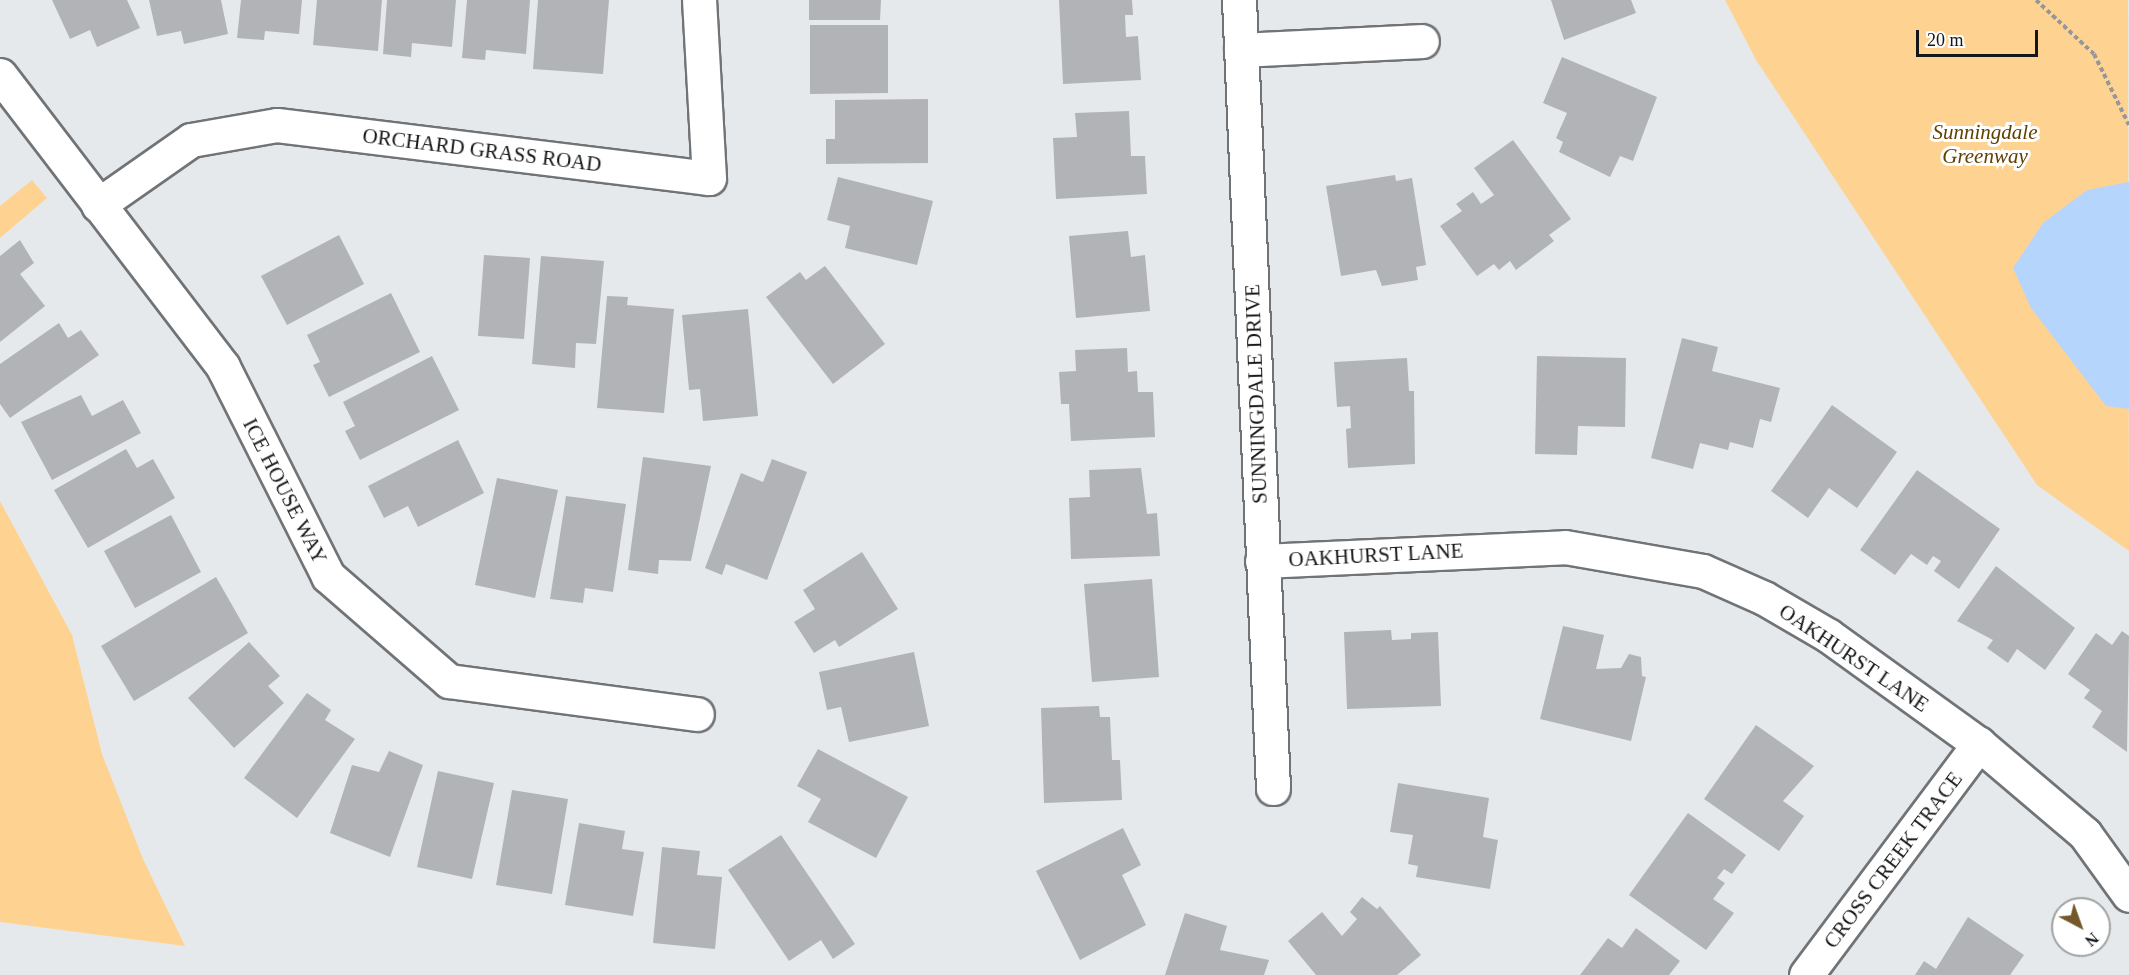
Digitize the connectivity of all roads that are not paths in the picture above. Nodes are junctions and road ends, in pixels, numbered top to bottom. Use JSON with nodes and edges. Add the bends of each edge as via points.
{"nodes":[{"id":1,"x":699,"y":0,"type":"edge"},
{"id":2,"x":1239,"y":0,"type":"edge"},
{"id":3,"x":1422,"y":41,"type":"dead end"},
{"id":4,"x":1241,"y":51,"type":"junction"},
{"id":5,"x":0,"y":75,"type":"edge"},
{"id":6,"x":98,"y":206,"type":"junction"},
{"id":7,"x":1262,"y":561,"type":"junction"},
{"id":8,"x":697,"y":714,"type":"dead end"},
{"id":9,"x":1979,"y":744,"type":"junction"},
{"id":10,"x":1273,"y":788,"type":"dead end"},
{"id":11,"x":2129,"y":895,"type":"edge"},
{"id":12,"x":1806,"y":975,"type":"edge"}],
"edges":[{"from":1,"to":6,"type":"street","name":"ORCHARD GRASS ROAD","via":[[709,178],[278,125],[191,140]]},
{"from":2,"to":4,"type":"street","name":"SUNNINGDALE DRIVE"},
{"from":3,"to":4,"type":"street"},
{"from":4,"to":7,"type":"street","name":"SUNNINGDALE DRIVE"},
{"from":5,"to":6,"type":"street","name":"ICE HOUSE WAY"},
{"from":6,"to":8,"type":"street","name":"ICE HOUSE WAY","via":[[223,367],[327,576],[449,681]]},
{"from":7,"to":9,"type":"street","name":"OAKHURST LANE","via":[[1565,547],[1694,569],[1764,598],[1829,636]]},
{"from":7,"to":10,"type":"street","name":"SUNNINGDALE DRIVE"},
{"from":9,"to":11,"type":"street","name":"OAKHURST LANE","via":[[2085,834]]},
{"from":9,"to":12,"type":"street","name":"CROSS CREEK TRACE"}]}
